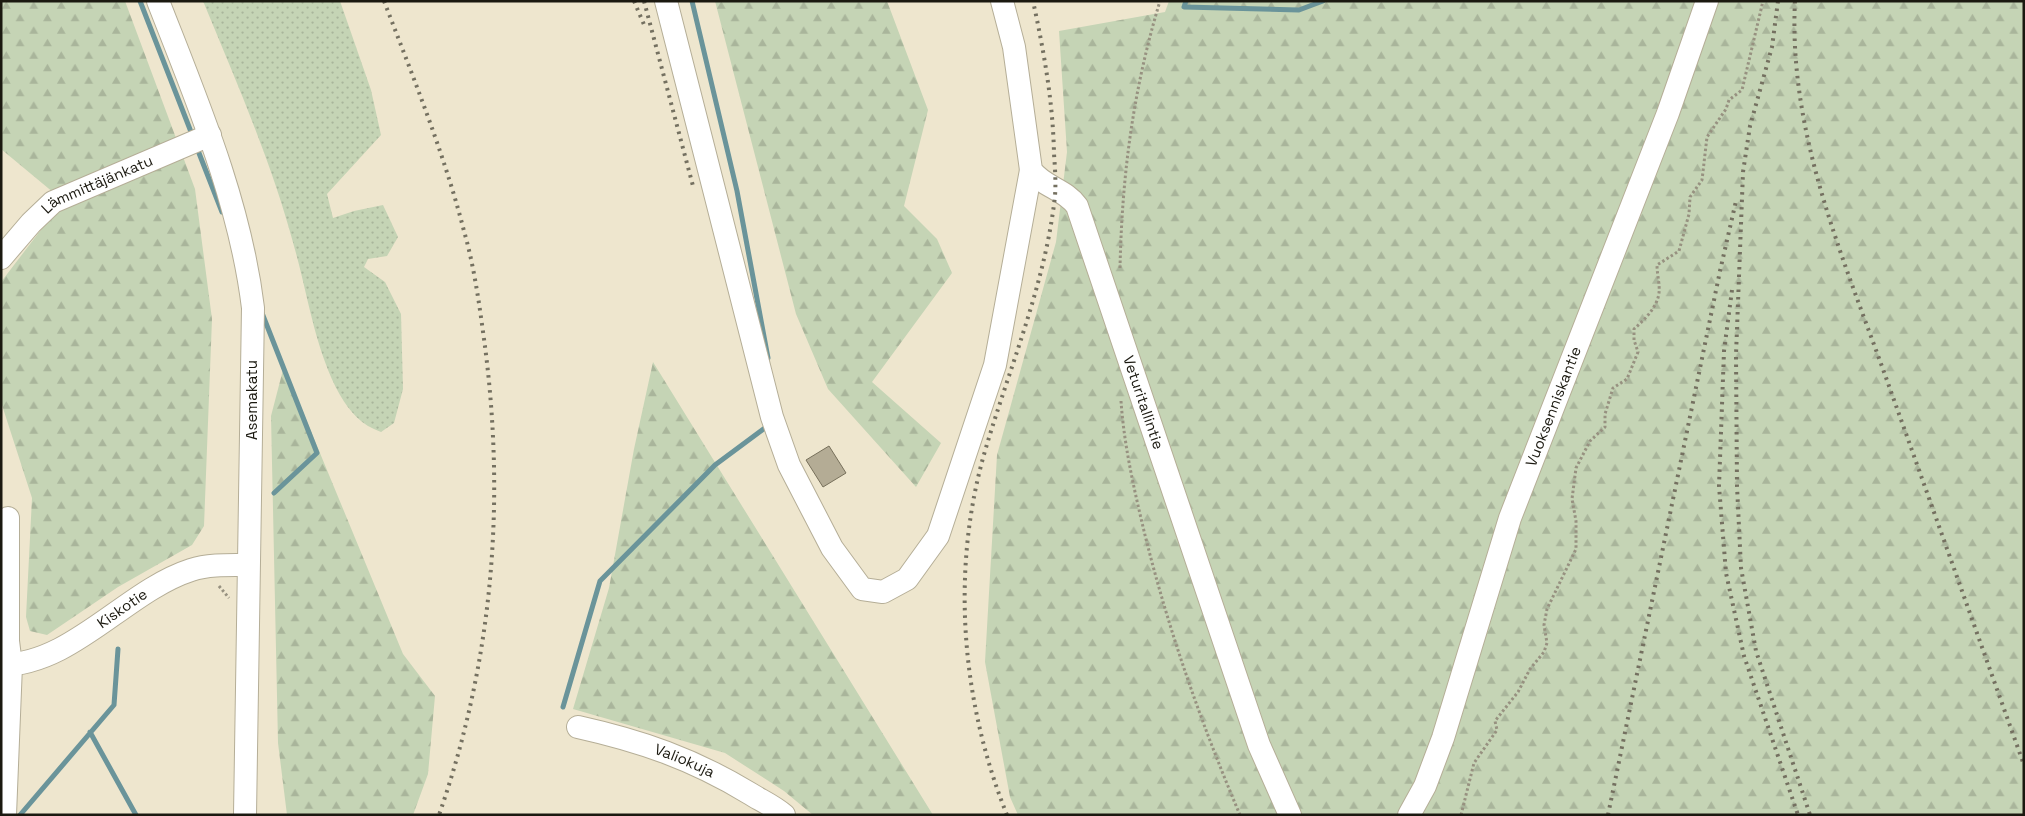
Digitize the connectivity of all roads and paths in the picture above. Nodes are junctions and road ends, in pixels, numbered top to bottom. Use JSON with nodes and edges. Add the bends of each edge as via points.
{"nodes":[{"id":1,"x":158,"y":1,"type":"edge"},
{"id":2,"x":666,"y":1,"type":"edge"},
{"id":3,"x":1002,"y":1,"type":"edge"},
{"id":4,"x":1708,"y":1,"type":"edge"},
{"id":5,"x":1763,"y":1,"type":"edge"},
{"id":6,"x":210,"y":135,"type":"junction"},
{"id":7,"x":1031,"y":170,"type":"junction"},
{"id":8,"x":1,"y":258,"type":"edge"},
{"id":9,"x":8,"y":518,"type":"dead end"},
{"id":10,"x":248,"y":565,"type":"junction"},
{"id":11,"x":212,"y":566,"type":"junction"},
{"id":12,"x":231,"y":602,"type":"dead end"},
{"id":13,"x":6,"y":665,"type":"edge"},
{"id":14,"x":578,"y":727,"type":"dead end"},
{"id":15,"x":5,"y":815,"type":"edge"},
{"id":16,"x":245,"y":815,"type":"edge"},
{"id":17,"x":784,"y":815,"type":"edge"},
{"id":18,"x":1290,"y":815,"type":"edge"},
{"id":19,"x":1409,"y":815,"type":"edge"},
{"id":20,"x":1461,"y":815,"type":"edge"}],
"edges":[{"from":1,"to":6,"type":"street","name":"Asemakatu"},
{"from":2,"to":7,"type":"street","via":[[772,417],[789,465],[832,548],[862,589],[883,592],[907,579],[938,536],[995,365]]},
{"from":3,"to":7,"type":"street","via":[[1014,47]]},
{"from":4,"to":19,"type":"street","name":"Vuoksenniskantie","via":[[1668,113],[1510,518],[1443,738],[1425,786]]},
{"from":5,"to":20,"type":"path","via":[[1742,90],[1729,100],[1707,137],[1702,180],[1690,197],[1684,236],[1678,251],[1657,265],[1659,293],[1647,318],[1634,329],[1638,352],[1635,361],[1627,379],[1613,388],[1605,414],[1605,427],[1590,441],[1576,468],[1572,500],[1576,550],[1547,609],[1544,652],[1495,720],[1497,730],[1474,763]]},
{"from":6,"to":8,"type":"street","name":"Lämmittäjänkatu","via":[[53,202]]},
{"from":6,"to":10,"type":"street","name":"Asemakatu","via":[[227,184],[250,281],[253,308]]},
{"from":7,"to":18,"type":"street","name":"Veturitallintie","via":[[1039,181],[1070,197],[1077,206],[1258,745]]},
{"from":9,"to":13,"type":"street"},
{"from":10,"to":11,"type":"street","name":"Kiskotie"},
{"from":10,"to":16,"type":"street","name":"Asemakatu"},
{"from":11,"to":12,"type":"path","via":[[212,582]]},
{"from":11,"to":13,"type":"street","name":"Kiskotie","via":[[192,570],[170,580],[39,659]]},
{"from":13,"to":15,"type":"street"},
{"from":14,"to":17,"type":"street","name":"Valiokuja","via":[[677,755],[729,781]]}]}
